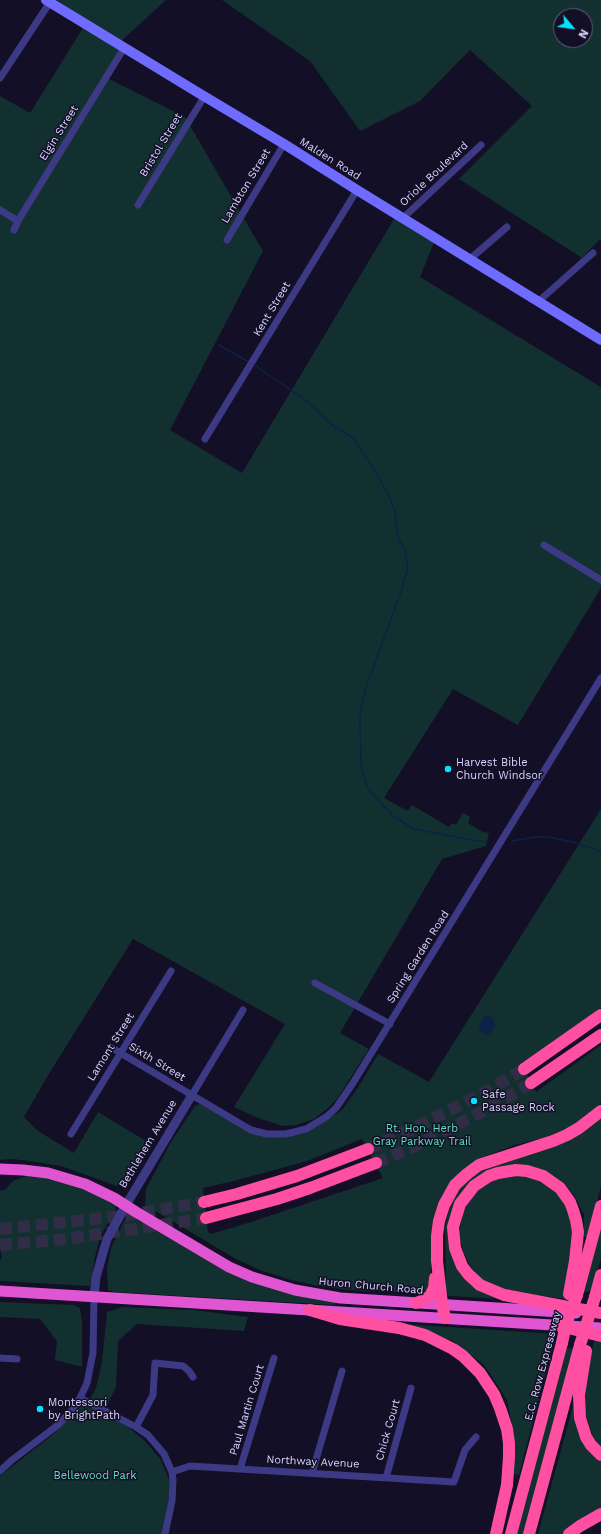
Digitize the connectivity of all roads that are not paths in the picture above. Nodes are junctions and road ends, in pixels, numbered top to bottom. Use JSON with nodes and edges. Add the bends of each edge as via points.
{"nodes":[{"id":1,"x":48,"y":1,"type":"edge"},
{"id":2,"x":124,"y":48,"type":"junction"},
{"id":3,"x":0,"y":78,"type":"edge"},
{"id":4,"x":204,"y":96,"type":"junction"},
{"id":5,"x":284,"y":144,"type":"junction"},
{"id":6,"x":481,"y":145,"type":"dead end"},
{"id":7,"x":357,"y":190,"type":"junction"},
{"id":8,"x":138,"y":205,"type":"dead end"},
{"id":9,"x":0,"y":210,"type":"edge"},
{"id":10,"x":403,"y":218,"type":"junction"},
{"id":11,"x":18,"y":221,"type":"junction"},
{"id":12,"x":507,"y":227,"type":"dead end"},
{"id":13,"x":14,"y":230,"type":"dead end"},
{"id":14,"x":227,"y":240,"type":"dead end"},
{"id":15,"x":592,"y":253,"type":"dead end"},
{"id":16,"x":470,"y":259,"type":"junction"},
{"id":17,"x":539,"y":301,"type":"junction"},
{"id":18,"x":601,"y":340,"type":"edge"},
{"id":19,"x":205,"y":439,"type":"dead end"},
{"id":20,"x":544,"y":545,"type":"dead end"},
{"id":21,"x":601,"y":580,"type":"edge"},
{"id":22,"x":601,"y":678,"type":"edge"},
{"id":23,"x":170,"y":971,"type":"dead end"},
{"id":24,"x":315,"y":984,"type":"dead end"},
{"id":25,"x":243,"y":1010,"type":"dead end"},
{"id":26,"x":601,"y":1015,"type":"edge"},
{"id":27,"x":390,"y":1024,"type":"junction"},
{"id":28,"x":601,"y":1035,"type":"edge"},
{"id":29,"x":112,"y":1048,"type":"dead end"},
{"id":30,"x":120,"y":1053,"type":"junction"},
{"id":31,"x":524,"y":1069,"type":"tunnel mouth"},
{"id":32,"x":531,"y":1083,"type":"tunnel mouth"},
{"id":33,"x":192,"y":1095,"type":"junction"},
{"id":34,"x":601,"y":1111,"type":"edge"},
{"id":35,"x":71,"y":1134,"type":"dead end"},
{"id":36,"x":368,"y":1149,"type":"tunnel mouth"},
{"id":37,"x":376,"y":1164,"type":"tunnel mouth"},
{"id":38,"x":0,"y":1169,"type":"edge"},
{"id":39,"x":204,"y":1202,"type":"tunnel mouth"},
{"id":40,"x":126,"y":1205,"type":"junction"},
{"id":41,"x":601,"y":1206,"type":"edge"},
{"id":42,"x":206,"y":1218,"type":"tunnel mouth"},
{"id":43,"x":437,"y":1261,"type":"junction"},
{"id":44,"x":601,"y":1275,"type":"edge"},
{"id":45,"x":0,"y":1291,"type":"edge"},
{"id":46,"x":573,"y":1294,"type":"junction"},
{"id":47,"x":94,"y":1297,"type":"junction"},
{"id":48,"x":416,"y":1302,"type":"junction"},
{"id":49,"x":442,"y":1304,"type":"junction"},
{"id":50,"x":310,"y":1310,"type":"junction"},
{"id":51,"x":597,"y":1314,"type":"edge"},
{"id":52,"x":445,"y":1318,"type":"junction"},
{"id":53,"x":561,"y":1325,"type":"junction"},
{"id":54,"x":601,"y":1328,"type":"edge"},
{"id":55,"x":601,"y":1336,"type":"edge"},
{"id":56,"x":584,"y":1346,"type":"junction"},
{"id":57,"x":274,"y":1358,"type":"dead end"},
{"id":58,"x":0,"y":1360,"type":"edge"},
{"id":59,"x":18,"y":1360,"type":"dead end"},
{"id":60,"x":342,"y":1371,"type":"dead end"},
{"id":61,"x":193,"y":1376,"type":"dead end"},
{"id":62,"x":411,"y":1388,"type":"dead end"},
{"id":63,"x":80,"y":1398,"type":"junction"},
{"id":64,"x":136,"y":1427,"type":"junction"},
{"id":65,"x":476,"y":1437,"type":"dead end"},
{"id":66,"x":601,"y":1455,"type":"edge"},
{"id":67,"x":240,"y":1469,"type":"junction"},
{"id":68,"x":0,"y":1471,"type":"edge"},
{"id":69,"x":172,"y":1472,"type":"junction"},
{"id":70,"x":312,"y":1473,"type":"junction"},
{"id":71,"x":386,"y":1478,"type":"junction"},
{"id":72,"x":601,"y":1514,"type":"edge"},
{"id":73,"x":165,"y":1534,"type":"edge"},
{"id":74,"x":496,"y":1534,"type":"edge"},
{"id":75,"x":511,"y":1534,"type":"edge"},
{"id":76,"x":529,"y":1534,"type":"edge"},
{"id":77,"x":569,"y":1534,"type":"edge"}],
"edges":[{"from":1,"to":2,"type":"main road","name":"Malden Road"},
{"from":1,"to":3,"type":"street"},
{"from":2,"to":4,"type":"main road","name":"Malden Road"},
{"from":2,"to":11,"type":"street","name":"Elgin Street"},
{"from":4,"to":5,"type":"main road","name":"Malden Road"},
{"from":4,"to":8,"type":"street","name":"Bristol Street"},
{"from":5,"to":7,"type":"main road","name":"Malden Road"},
{"from":5,"to":14,"type":"street","name":"Lambton Street"},
{"from":6,"to":10,"type":"street","name":"Oriole Boulevard"},
{"from":7,"to":10,"type":"main road","name":"Malden Road"},
{"from":7,"to":19,"type":"street","name":"Kent Street"},
{"from":9,"to":11,"type":"street"},
{"from":10,"to":16,"type":"main road","name":"Malden Road"},
{"from":11,"to":13,"type":"street","name":"Elgin Street"},
{"from":12,"to":16,"type":"street"},
{"from":15,"to":17,"type":"street"},
{"from":16,"to":17,"type":"main road","name":"Malden Road"},
{"from":17,"to":18,"type":"main road","name":"Malden Road"},
{"from":20,"to":21,"type":"street"},
{"from":22,"to":27,"type":"street","name":"Spring Garden Road"},
{"from":23,"to":30,"type":"street","name":"Lamont Street"},
{"from":24,"to":27,"type":"street"},
{"from":25,"to":33,"type":"street","name":"Bethlehem Avenue"},
{"from":26,"to":31,"type":"highway"},
{"from":27,"to":33,"type":"street","name":"Spring Garden Road","via":[[336,1108],[306,1130],[276,1135],[251,1130]]},
{"from":28,"to":32,"type":"highway"},
{"from":29,"to":30,"type":"street","name":"Sixth Street"},
{"from":30,"to":33,"type":"street","name":"Sixth Street"},
{"from":30,"to":35,"type":"street","name":"Lamont Street"},
{"from":33,"to":40,"type":"street","name":"Bethlehem Avenue"},
{"from":34,"to":43,"type":"highway","via":[[567,1135],[484,1163],[461,1179],[449,1195],[441,1213],[437,1236]]},
{"from":36,"to":39,"type":"highway","via":[[290,1178]]},
{"from":37,"to":42,"type":"highway","via":[[277,1199]]},
{"from":38,"to":40,"type":"highway","name":"Huron Church Road","via":[[35,1171],[67,1178],[97,1189]]},
{"from":40,"to":47,"type":"street","name":"Bethlehem Avenue","via":[[105,1245],[96,1277]]},
{"from":40,"to":48,"type":"highway","name":"Huron Church Road","via":[[216,1260],[238,1272],[266,1282],[323,1295]]},
{"from":41,"to":46,"type":"highway"},
{"from":43,"to":48,"type":"highway","via":[[433,1291],[428,1298]]},
{"from":43,"to":49,"type":"highway"},
{"from":44,"to":51,"type":"highway","bridge":true,"via":[[595,1297]]},
{"from":45,"to":47,"type":"highway"},
{"from":46,"to":51,"type":"highway","via":[[577,1226],[570,1202],[560,1188],[543,1176],[516,1170],[489,1176],[474,1186],[460,1204],[453,1227],[455,1248],[468,1274],[480,1285],[504,1295]]},
{"from":46,"to":53,"type":"highway","name":"E.C. Row Expressway","bridge":true},
{"from":47,"to":50,"type":"highway"},
{"from":47,"to":63,"type":"street","via":[[93,1353],[87,1383]]},
{"from":48,"to":49,"type":"highway","name":"Huron Church Road"},
{"from":49,"to":51,"type":"highway","name":"Huron Church Road"},
{"from":49,"to":52,"type":"highway"},
{"from":50,"to":52,"type":"highway"},
{"from":50,"to":74,"type":"highway","via":[[340,1319],[399,1328],[425,1335],[453,1349],[480,1373],[497,1401],[509,1443],[507,1485]]},
{"from":51,"to":56,"type":"highway","bridge":true},
{"from":52,"to":53,"type":"highway"},
{"from":53,"to":54,"type":"highway"},
{"from":53,"to":55,"type":"highway"},
{"from":53,"to":75,"type":"highway","name":"E.C. Row Expressway","bridge":true,"via":[[562,1343]]},
{"from":56,"to":66,"type":"highway","via":[[579,1395],[580,1418],[586,1437]]},
{"from":56,"to":76,"type":"highway"},
{"from":57,"to":67,"type":"street","name":"Paul Martin Court"},
{"from":58,"to":59,"type":"street"},
{"from":60,"to":70,"type":"street"},
{"from":61,"to":64,"type":"street","via":[[190,1370],[183,1366],[155,1364],[153,1395]]},
{"from":62,"to":71,"type":"street","name":"Chick Court"},
{"from":63,"to":64,"type":"street"},
{"from":63,"to":68,"type":"street","via":[[58,1425]]},
{"from":64,"to":69,"type":"street","via":[[148,1435],[160,1449]]},
{"from":65,"to":71,"type":"street","name":"Northway Avenue","via":[[466,1450],[454,1482]]},
{"from":67,"to":69,"type":"street","name":"Northway Avenue","via":[[190,1466]]},
{"from":67,"to":70,"type":"street","name":"Northway Avenue"},
{"from":69,"to":73,"type":"street","via":[[172,1502]]},
{"from":70,"to":71,"type":"street","name":"Northway Avenue"},
{"from":72,"to":77,"type":"highway"}]}
